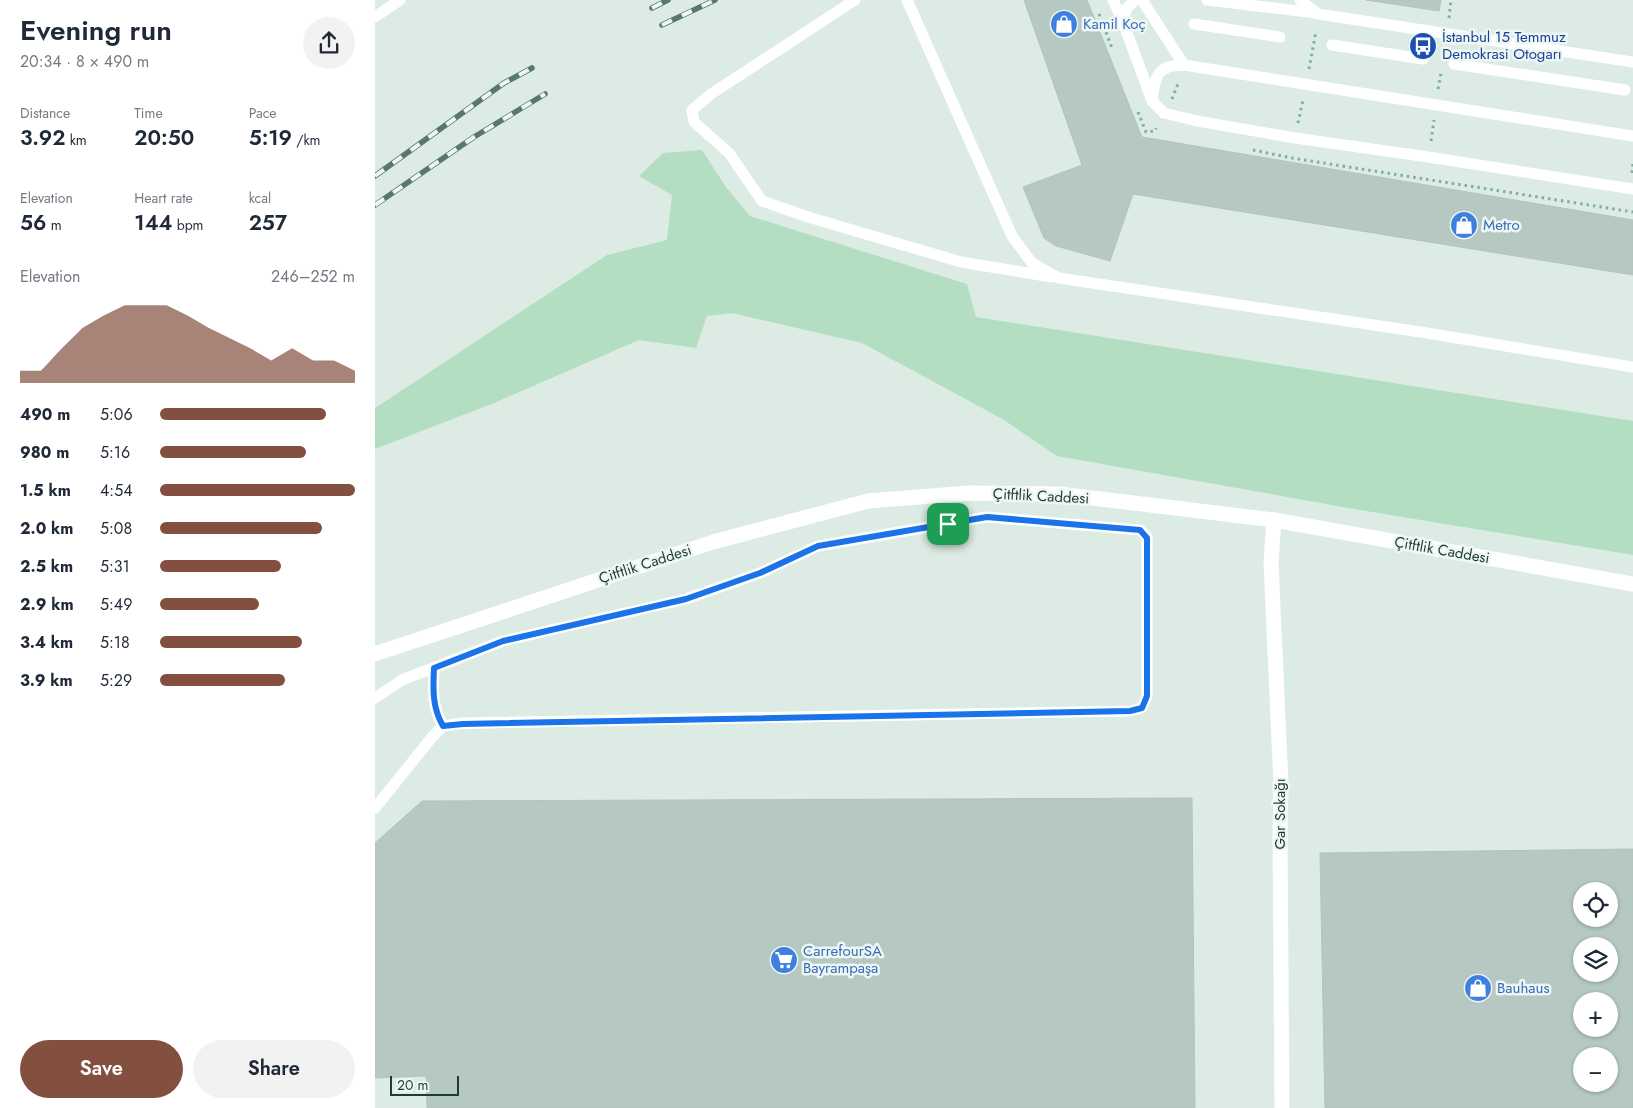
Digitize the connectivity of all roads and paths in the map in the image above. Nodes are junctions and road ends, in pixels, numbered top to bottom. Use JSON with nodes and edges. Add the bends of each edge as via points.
{"nodes":[{"id":1,"x":400,"y":0,"type":"edge"},
{"id":2,"x":855,"y":0,"type":"edge"},
{"id":3,"x":907,"y":0,"type":"edge"},
{"id":4,"x":1113,"y":0,"type":"edge"},
{"id":5,"x":1135,"y":0,"type":"edge"},
{"id":6,"x":1142,"y":0,"type":"edge"},
{"id":7,"x":1207,"y":0,"type":"edge"},
{"id":8,"x":1300,"y":0,"type":"edge"},
{"id":9,"x":1318,"y":14,"type":"junction"},
{"id":10,"x":375,"y":17,"type":"edge"},
{"id":11,"x":1123,"y":22,"type":"junction"},
{"id":12,"x":1195,"y":24,"type":"dead end"},
{"id":13,"x":1281,"y":37,"type":"dead end"},
{"id":14,"x":1332,"y":45,"type":"dead end"},
{"id":15,"x":1423,"y":59,"type":"dead end"},
{"id":16,"x":1633,"y":62,"type":"edge"},
{"id":17,"x":1184,"y":64,"type":"junction"},
{"id":18,"x":1454,"y":64,"type":"dead end"},
{"id":19,"x":1625,"y":90,"type":"dead end"},
{"id":20,"x":1152,"y":101,"type":"junction"},
{"id":21,"x":1155,"y":131,"type":"dead end"},
{"id":22,"x":1164,"y":133,"type":"dead end"},
{"id":23,"x":1633,"y":136,"type":"edge"},
{"id":24,"x":1253,"y":150,"type":"dead end"},
{"id":25,"x":1633,"y":189,"type":"edge"},
{"id":26,"x":1633,"y":212,"type":"edge"},
{"id":27,"x":1059,"y":278,"type":"junction"},
{"id":28,"x":1633,"y":367,"type":"edge"},
{"id":29,"x":1274,"y":520,"type":"junction"},
{"id":30,"x":1633,"y":584,"type":"edge"},
{"id":31,"x":375,"y":654,"type":"edge"},
{"id":32,"x":434,"y":668,"type":"junction"},
{"id":33,"x":375,"y":698,"type":"edge"},
{"id":34,"x":443,"y":726,"type":"junction"},
{"id":35,"x":375,"y":808,"type":"edge"},
{"id":36,"x":1282,"y":1108,"type":"edge"}],
"edges":[{"from":1,"to":10,"type":"lane"},
{"from":2,"to":27,"type":"lane","via":[[711,94],[693,110],[694,122],[729,153],[762,201],[961,262]]},
{"from":3,"to":27,"type":"lane","via":[[1012,236],[1032,263]]},
{"from":4,"to":11,"type":"lane"},
{"from":5,"to":11,"type":"lane","via":[[1127,8]]},
{"from":6,"to":17,"type":"lane"},
{"from":7,"to":9,"type":"lane"},
{"from":8,"to":9,"type":"lane"},
{"from":9,"to":16,"type":"lane"},
{"from":11,"to":20,"type":"lane"},
{"from":12,"to":13,"type":"lane"},
{"from":14,"to":15,"type":"lane"},
{"from":17,"to":20,"type":"lane","via":[[1169,65],[1161,71],[1154,83]]},
{"from":17,"to":23,"type":"lane"},
{"from":18,"to":19,"type":"lane"},
{"from":20,"to":25,"type":"lane","via":[[1164,113],[1197,122]]},
{"from":21,"to":22,"type":"path"},
{"from":24,"to":26,"type":"path"},
{"from":27,"to":28,"type":"lane"},
{"from":29,"to":30,"type":"street","name":"Çitftlik Caddesi"},
{"from":29,"to":31,"type":"street","name":"Çitftlik Caddesi","via":[[1059,494],[969,494],[868,501],[713,542]]},
{"from":29,"to":36,"type":"street","name":"Gar Sokağı","via":[[1271,562],[1281,785]]},
{"from":32,"to":33,"type":"lane","via":[[402,680]]},
{"from":32,"to":34,"type":"lane","via":[[433,695]]},
{"from":32,"to":34,"type":"lane","via":[[503,641],[686,599],[760,573],[818,546],[987,517],[1140,530],[1147,538],[1147,696],[1142,708],[1130,711]]},
{"from":34,"to":35,"type":"lane"}]}
